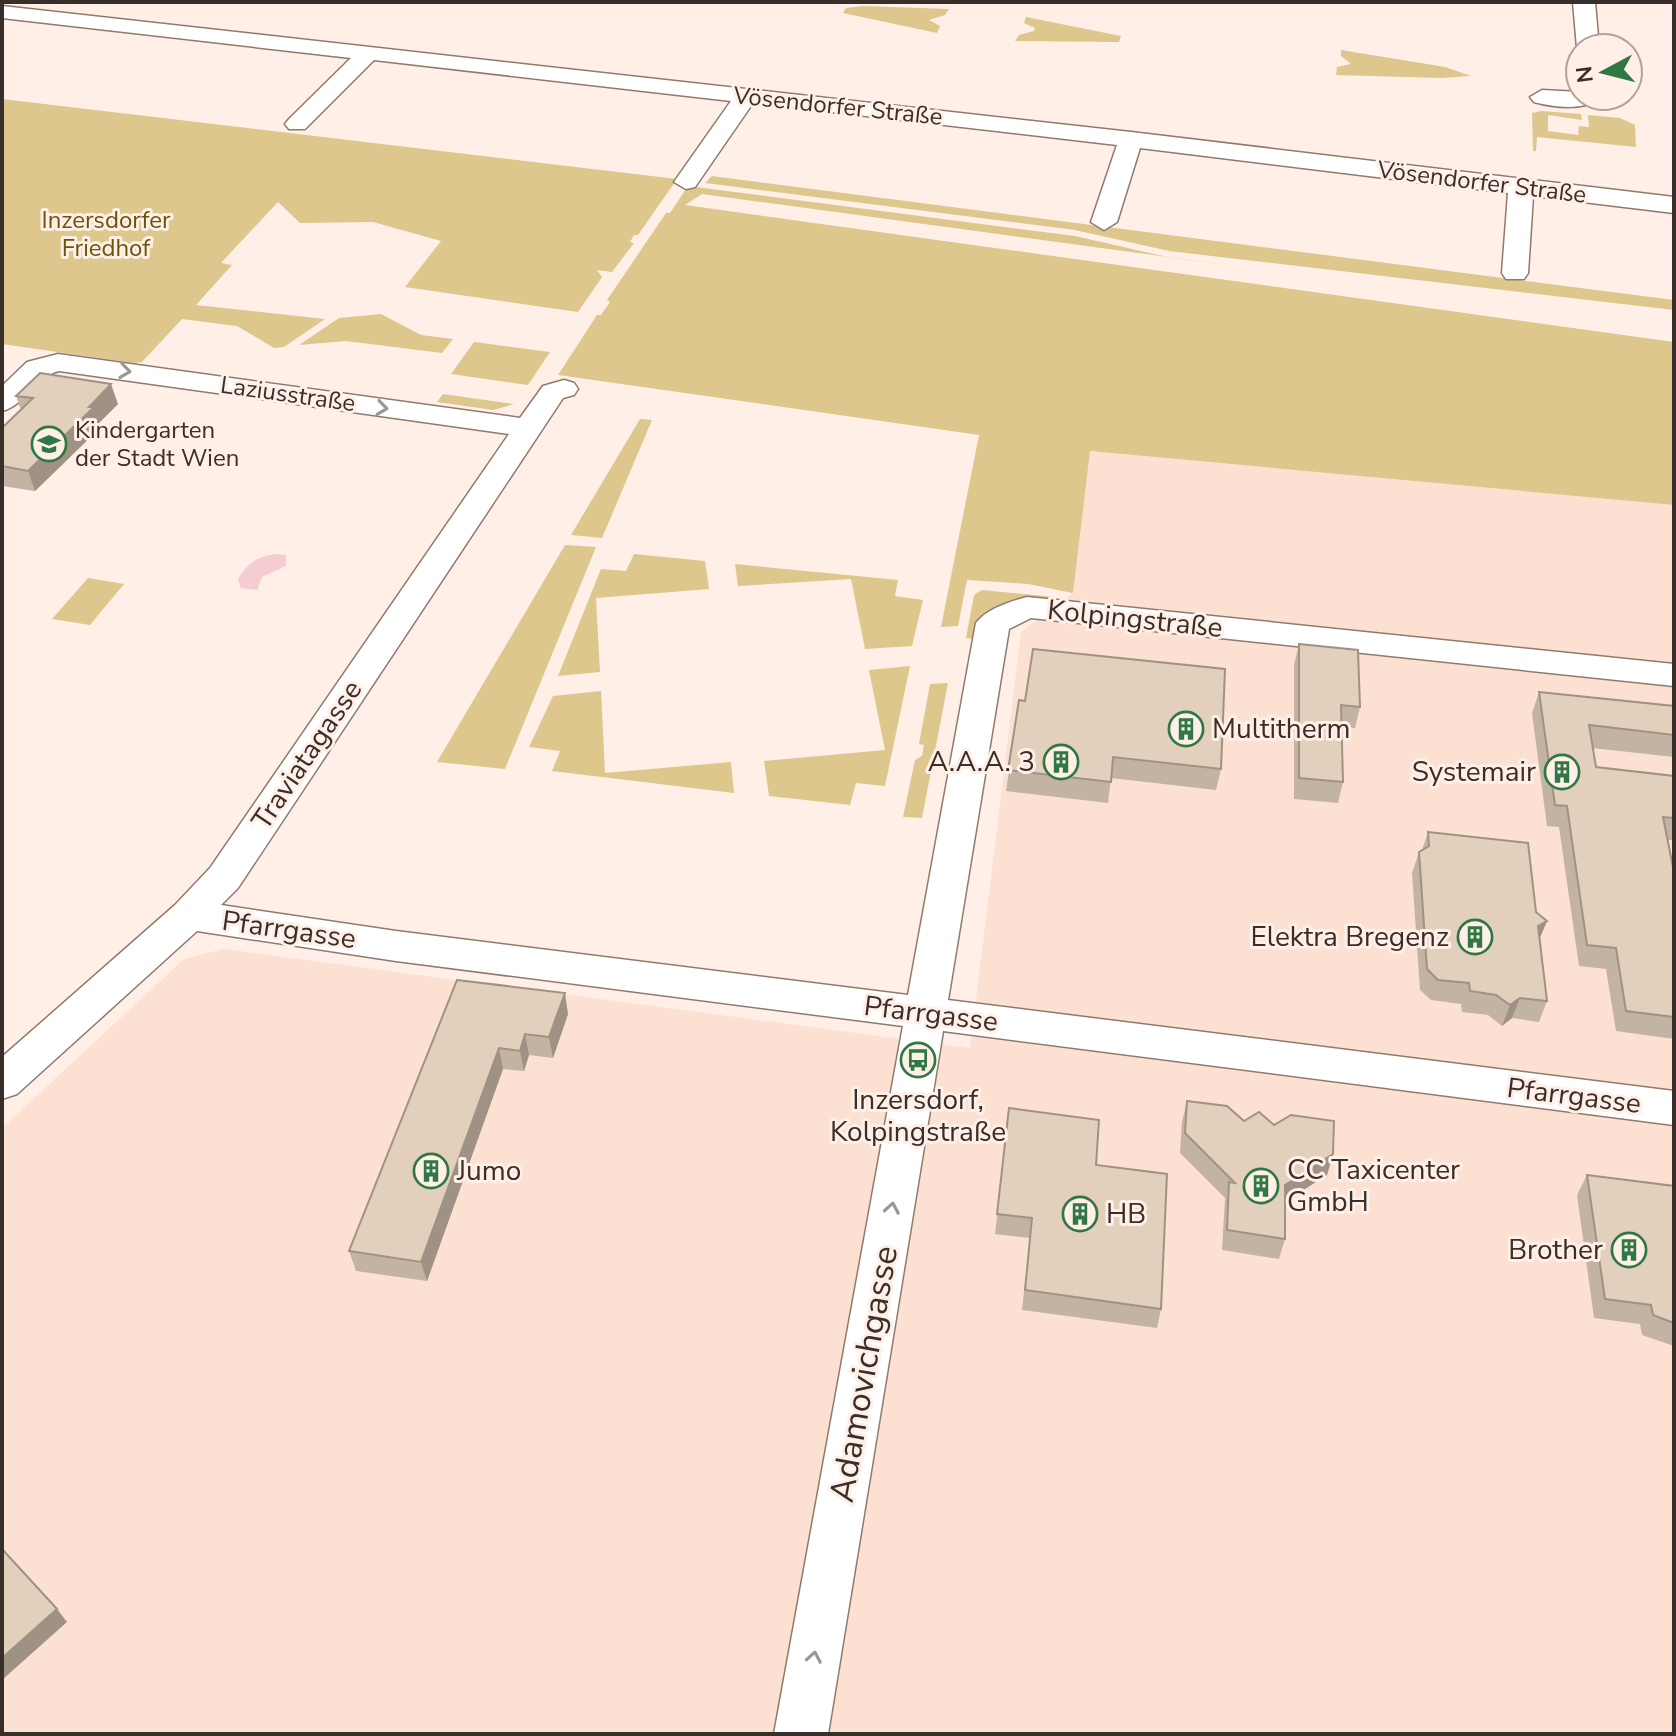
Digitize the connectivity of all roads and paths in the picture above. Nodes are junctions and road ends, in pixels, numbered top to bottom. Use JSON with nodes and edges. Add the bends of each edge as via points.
{"nodes":[{"id":1,"x":1584,"y":2,"type":"edge"},
{"id":2,"x":8,"y":18,"type":"edge"},
{"id":3,"x":1587,"y":32,"type":"edge"},
{"id":4,"x":369,"y":53,"type":"junction"},
{"id":5,"x":747,"y":95,"type":"junction"},
{"id":6,"x":1542,"y":97,"type":"dead end"},
{"id":7,"x":1564,"y":98,"type":"edge"},
{"id":8,"x":297,"y":124,"type":"dead end"},
{"id":9,"x":1131,"y":139,"type":"junction"},
{"id":10,"x":686,"y":182,"type":"dead end"},
{"id":11,"x":1521,"y":186,"type":"junction"},
{"id":12,"x":1674,"y":205,"type":"edge"},
{"id":13,"x":1104,"y":222,"type":"dead end"},
{"id":14,"x":1515,"y":273,"type":"dead end"},
{"id":15,"x":564,"y":389,"type":"dead end"},
{"id":16,"x":2,"y":402,"type":"edge"},
{"id":17,"x":528,"y":428,"type":"junction"},
{"id":18,"x":1674,"y":675,"type":"edge"},
{"id":19,"x":189,"y":915,"type":"junction"},
{"id":20,"x":928,"y":1014,"type":"junction"},
{"id":21,"x":2,"y":1082,"type":"edge"},
{"id":22,"x":1674,"y":1108,"type":"edge"},
{"id":23,"x":801,"y":1734,"type":"edge"}],
"edges":[{"from":1,"to":3,"type":"street"},
{"from":2,"to":4,"type":"street","name":"Vösendorfer Straße"},
{"from":4,"to":5,"type":"street","name":"Vösendorfer Straße"},
{"from":4,"to":8,"type":"street"},
{"from":5,"to":9,"type":"street","name":"Vösendorfer Straße"},
{"from":5,"to":10,"type":"street"},
{"from":6,"to":7,"type":"street"},
{"from":9,"to":11,"type":"street","name":"Vösendorfer Straße"},
{"from":9,"to":13,"type":"street"},
{"from":11,"to":12,"type":"street","name":"Vösendorfer Straße"},
{"from":11,"to":14,"type":"street"},
{"from":15,"to":17,"type":"street","name":"Traviatagasse","via":[[553,392]]},
{"from":16,"to":17,"type":"street","name":"Laziusstraße","one_way":true,"via":[[47,363]]},
{"from":17,"to":19,"type":"street","name":"Traviatagasse","via":[[224,878]]},
{"from":18,"to":20,"type":"street","name":"Kolpingstraße","via":[[1027,607],[993,623]]},
{"from":19,"to":20,"type":"street","name":"Pfarrgasse"},
{"from":19,"to":21,"type":"street","name":"Traviatagasse"},
{"from":20,"to":22,"type":"street","name":"Pfarrgasse"},
{"from":23,"to":20,"type":"street","name":"Adamovichgasse","one_way":true}]}
